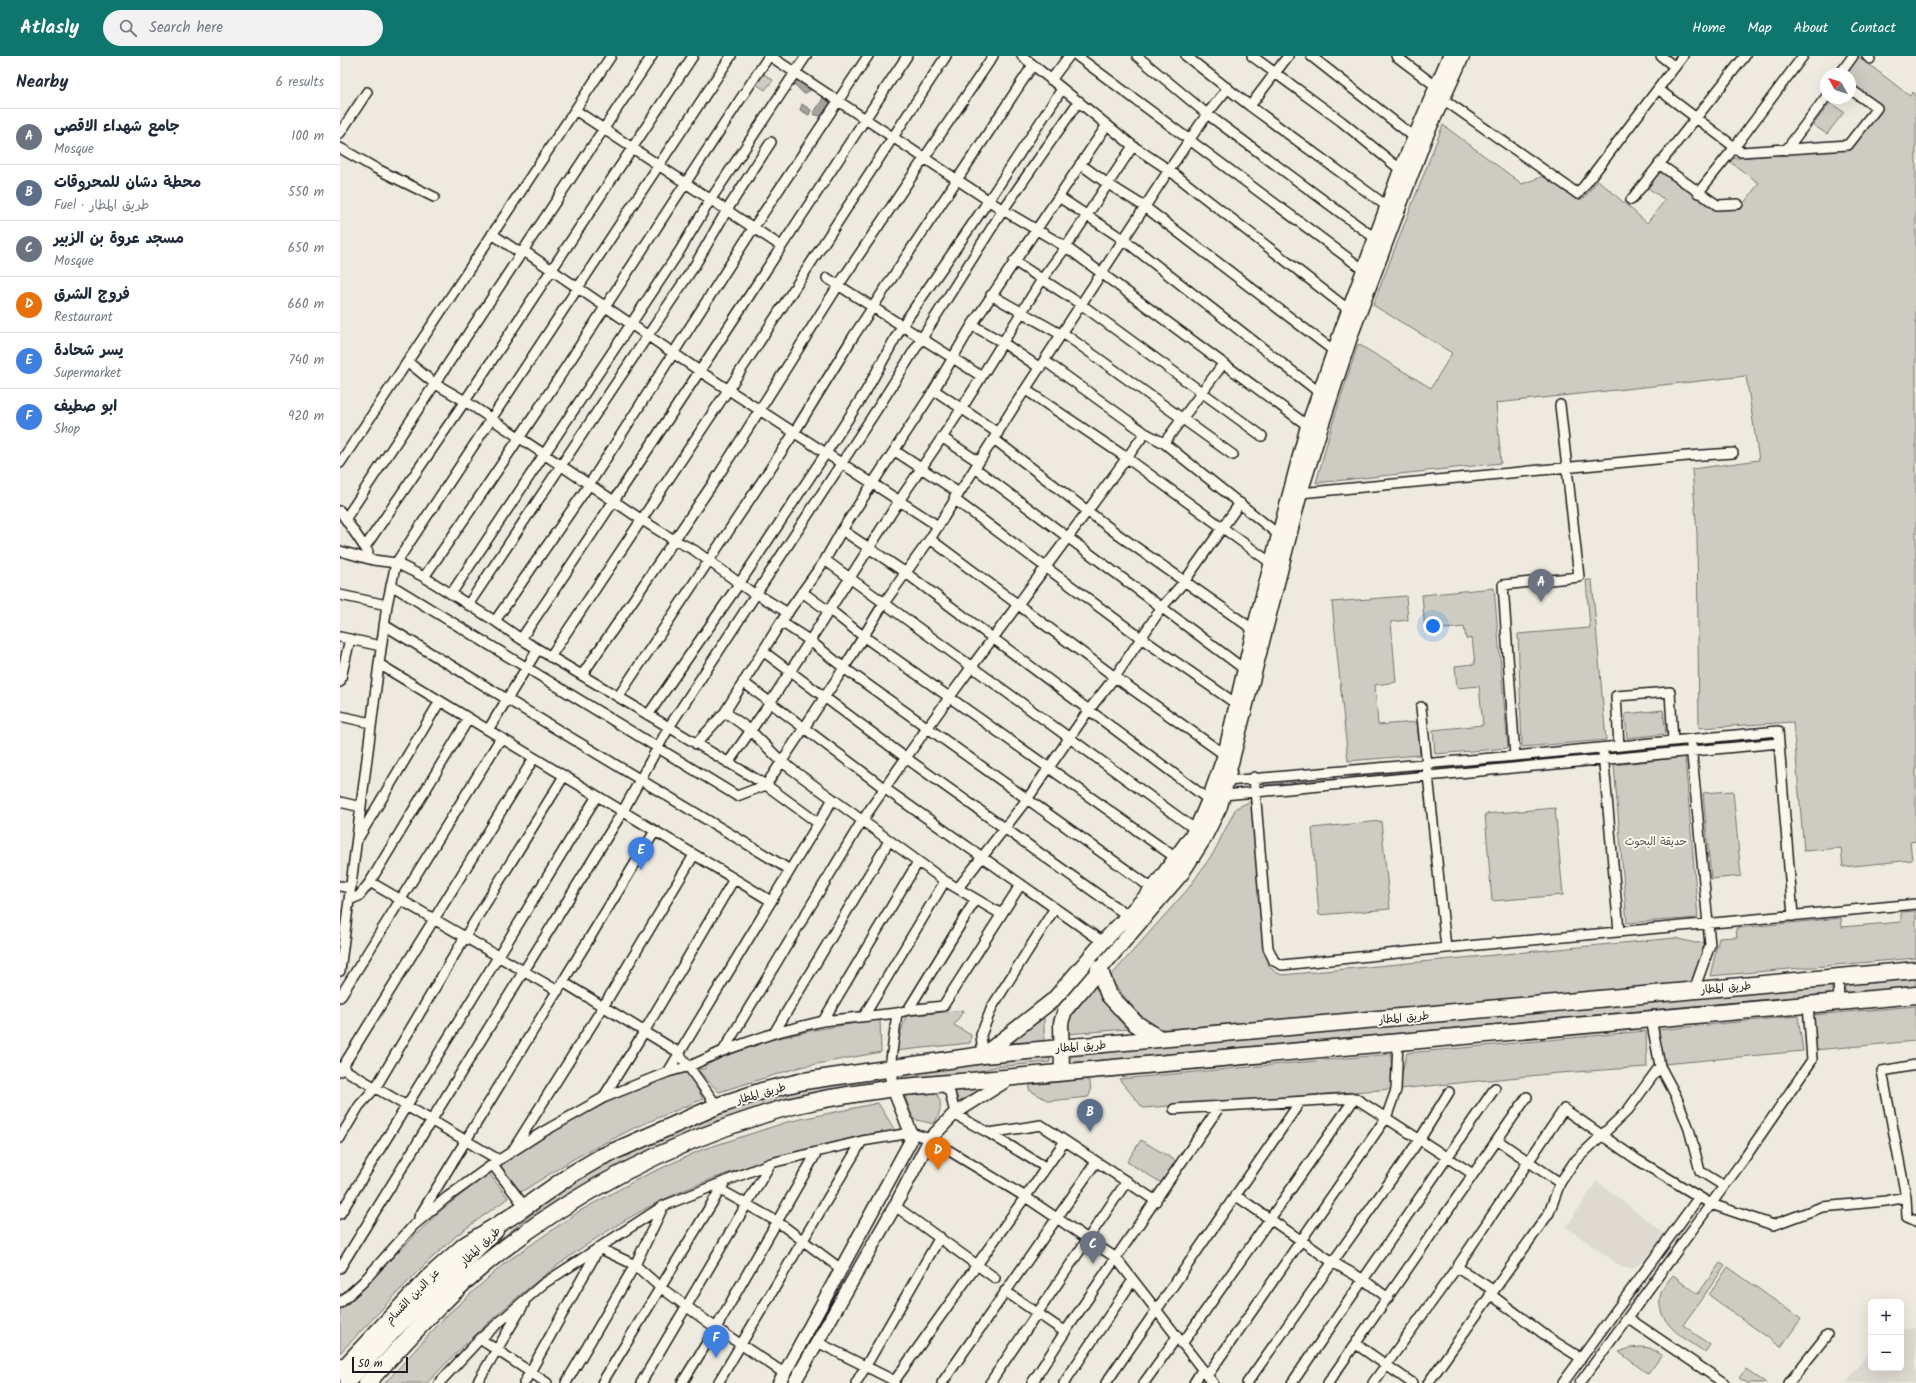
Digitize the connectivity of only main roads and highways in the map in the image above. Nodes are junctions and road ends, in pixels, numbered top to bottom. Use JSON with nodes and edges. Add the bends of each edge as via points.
{"nodes":[{"id":1,"x":1450,"y":56,"type":"edge"},
{"id":2,"x":1462,"y":56,"type":"edge"},
{"id":3,"x":1440,"y":93,"type":"junction"},
{"id":4,"x":1099,"y":969,"type":"junction"},
{"id":5,"x":1916,"y":970,"type":"edge"},
{"id":6,"x":1916,"y":995,"type":"edge"},
{"id":7,"x":1053,"y":1000,"type":"junction"},
{"id":8,"x":1065,"y":1010,"type":"junction"},
{"id":9,"x":1160,"y":1039,"type":"junction"},
{"id":10,"x":1060,"y":1047,"type":"junction"},
{"id":11,"x":983,"y":1055,"type":"junction"},
{"id":12,"x":890,"y":1068,"type":"junction"},
{"id":13,"x":1062,"y":1072,"type":"junction"},
{"id":14,"x":1012,"y":1078,"type":"junction"},
{"id":15,"x":893,"y":1088,"type":"junction"},
{"id":16,"x":518,"y":1211,"type":"junction"},
{"id":17,"x":340,"y":1372,"type":"edge"},
{"id":18,"x":782,"y":1378,"type":"edge"},
{"id":19,"x":347,"y":1383,"type":"edge"},
{"id":20,"x":367,"y":1383,"type":"edge"},
{"id":21,"x":794,"y":1383,"type":"edge"}],
"edges":[{"from":1,"to":3,"type":"main road"},
{"from":2,"to":3,"type":"main road"},
{"from":3,"to":4,"type":"main road","via":[[1351,334],[1300,492],[1224,795],[1203,840],[1182,873]]},
{"from":3,"to":7,"type":"main road","via":[[1414,137],[1308,426],[1235,703],[1225,755],[1209,800],[1196,830],[1153,889]]},
{"from":4,"to":8,"type":"main road"},
{"from":4,"to":9,"type":"highway","via":[[1109,995],[1135,1023]]},
{"from":5,"to":9,"type":"highway","name":"طريق المطار"},
{"from":6,"to":13,"type":"highway","name":"طريق المطار"},
{"from":7,"to":8,"type":"main road"},
{"from":7,"to":11,"type":"main road"},
{"from":8,"to":10,"type":"main road","via":[[1061,1023]]},
{"from":9,"to":10,"type":"highway","name":"طريق المطار"},
{"from":10,"to":11,"type":"highway","name":"طريق المطار"},
{"from":10,"to":13,"type":"main road"},
{"from":11,"to":12,"type":"highway","name":"طريق المطار"},
{"from":12,"to":15,"type":"main road"},
{"from":12,"to":16,"type":"highway","name":"طريق المطار","via":[[804,1081],[762,1091],[718,1106],[601,1157]]},
{"from":13,"to":14,"type":"highway","name":"طريق المطار"},
{"from":14,"to":15,"type":"highway","name":"طريق المطار"},
{"from":14,"to":21,"type":"main road","via":[[955,1113],[930,1139],[895,1206]]},
{"from":15,"to":18,"type":"main road","via":[[911,1133],[907,1150]]},
{"from":15,"to":20,"type":"highway","name":"طريق المطار","via":[[808,1102],[766,1113],[724,1128],[611,1178],[532,1228],[492,1258],[455,1291]]},
{"from":16,"to":17,"type":"highway","name":"عز الدين القسام","via":[[464,1245],[428,1278]]},
{"from":16,"to":19,"type":"main road","name":"طريق المطار","via":[[429,1295]]}]}
